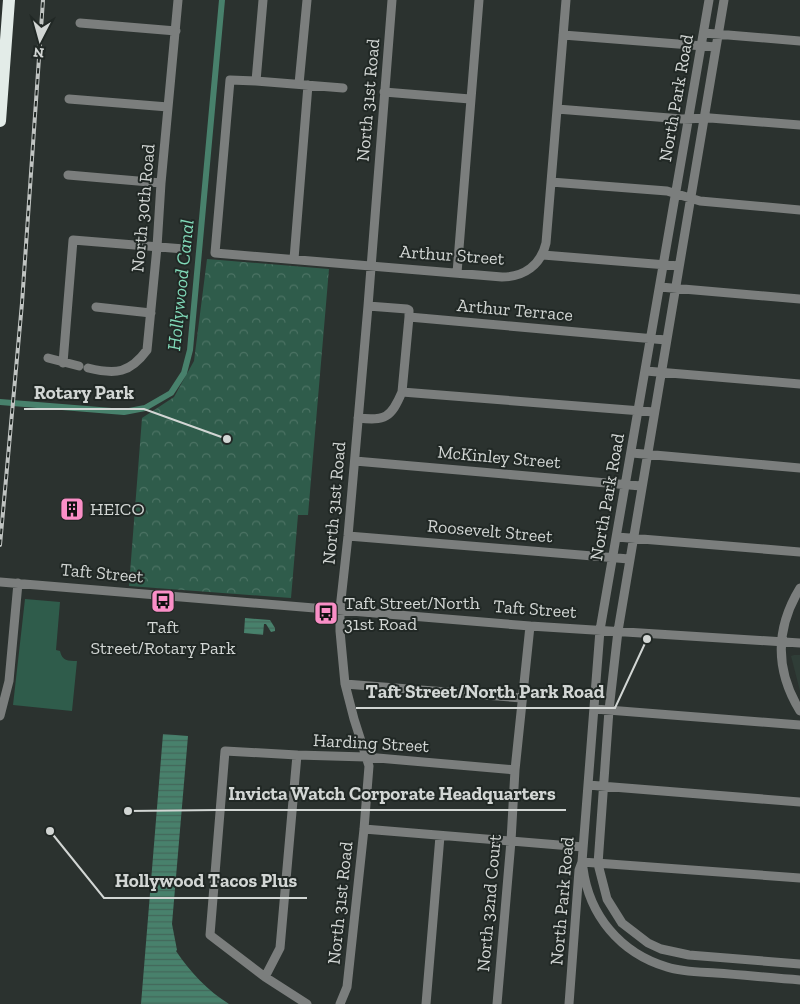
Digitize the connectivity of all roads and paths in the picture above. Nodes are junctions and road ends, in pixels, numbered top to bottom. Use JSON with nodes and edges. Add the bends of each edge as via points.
{"nodes":[{"id":1,"x":9,"y":0,"type":"edge"},
{"id":2,"x":178,"y":0,"type":"edge"},
{"id":3,"x":263,"y":0,"type":"edge"},
{"id":4,"x":307,"y":0,"type":"edge"},
{"id":5,"x":392,"y":0,"type":"edge"},
{"id":6,"x":479,"y":0,"type":"edge"},
{"id":7,"x":566,"y":0,"type":"edge"},
{"id":8,"x":709,"y":0,"type":"edge"},
{"id":9,"x":724,"y":0,"type":"edge"},
{"id":10,"x":80,"y":23,"type":"dead end"},
{"id":11,"x":176,"y":31,"type":"junction"},
{"id":12,"x":704,"y":32,"type":"junction"},
{"id":13,"x":718,"y":34,"type":"junction"},
{"id":14,"x":564,"y":35,"type":"junction"},
{"id":15,"x":800,"y":41,"type":"edge"},
{"id":16,"x":701,"y":46,"type":"junction"},
{"id":17,"x":716,"y":48,"type":"junction"},
{"id":18,"x":256,"y":80,"type":"junction"},
{"id":19,"x":304,"y":85,"type":"junction"},
{"id":20,"x":343,"y":88,"type":"dead end"},
{"id":21,"x":384,"y":92,"type":"junction"},
{"id":22,"x":69,"y":99,"type":"dead end"},
{"id":23,"x":470,"y":99,"type":"junction"},
{"id":24,"x":168,"y":107,"type":"junction"},
{"id":25,"x":557,"y":108,"type":"junction"},
{"id":26,"x":689,"y":117,"type":"junction"},
{"id":27,"x":704,"y":118,"type":"junction"},
{"id":28,"x":0,"y":121,"type":"edge"},
{"id":29,"x":800,"y":125,"type":"edge"},
{"id":30,"x":68,"y":175,"type":"dead end"},
{"id":31,"x":551,"y":182,"type":"junction"},
{"id":32,"x":160,"y":183,"type":"junction"},
{"id":33,"x":676,"y":193,"type":"junction"},
{"id":34,"x":690,"y":200,"type":"junction"},
{"id":35,"x":800,"y":210,"type":"edge"},
{"id":36,"x":157,"y":247,"type":"junction"},
{"id":37,"x":184,"y":249,"type":"dead end"},
{"id":38,"x":543,"y":255,"type":"junction"},
{"id":39,"x":294,"y":259,"type":"junction"},
{"id":40,"x":370,"y":265,"type":"junction"},
{"id":41,"x":664,"y":265,"type":"junction"},
{"id":42,"x":679,"y":266,"type":"junction"},
{"id":43,"x":457,"y":273,"type":"junction"},
{"id":44,"x":660,"y":287,"type":"junction"},
{"id":45,"x":675,"y":288,"type":"junction"},
{"id":46,"x":800,"y":299,"type":"edge"},
{"id":47,"x":368,"y":306,"type":"junction"},
{"id":48,"x":96,"y":307,"type":"dead end"},
{"id":49,"x":151,"y":313,"type":"junction"},
{"id":50,"x":408,"y":317,"type":"junction"},
{"id":51,"x":651,"y":339,"type":"junction"},
{"id":52,"x":666,"y":340,"type":"junction"},
{"id":53,"x":48,"y":358,"type":"dead end"},
{"id":54,"x":63,"y":362,"type":"junction"},
{"id":55,"x":646,"y":371,"type":"junction"},
{"id":56,"x":660,"y":372,"type":"junction"},
{"id":57,"x":800,"y":384,"type":"edge"},
{"id":58,"x":402,"y":392,"type":"junction"},
{"id":59,"x":638,"y":411,"type":"junction"},
{"id":60,"x":654,"y":412,"type":"junction"},
{"id":61,"x":358,"y":418,"type":"junction"},
{"id":62,"x":632,"y":453,"type":"junction"},
{"id":63,"x":647,"y":455,"type":"junction"},
{"id":64,"x":354,"y":461,"type":"junction"},
{"id":65,"x":800,"y":468,"type":"edge"},
{"id":66,"x":626,"y":484,"type":"junction"},
{"id":67,"x":641,"y":486,"type":"junction"},
{"id":68,"x":348,"y":536,"type":"junction"},
{"id":69,"x":617,"y":537,"type":"junction"},
{"id":70,"x":632,"y":539,"type":"junction"},
{"id":71,"x":800,"y":552,"type":"edge"},
{"id":72,"x":613,"y":558,"type":"junction"},
{"id":73,"x":629,"y":559,"type":"junction"},
{"id":74,"x":0,"y":582,"type":"edge"},
{"id":75,"x":18,"y":583,"type":"junction"},
{"id":76,"x":800,"y":588,"type":"edge"},
{"id":77,"x":340,"y":609,"type":"junction"},
{"id":78,"x":530,"y":626,"type":"junction"},
{"id":79,"x":600,"y":630,"type":"junction"},
{"id":80,"x":618,"y":631,"type":"junction"},
{"id":81,"x":780,"y":642,"type":"junction"},
{"id":82,"x":800,"y":643,"type":"edge"},
{"id":83,"x":345,"y":684,"type":"junction"},
{"id":84,"x":522,"y":698,"type":"junction"},
{"id":85,"x":595,"y":709,"type":"junction"},
{"id":86,"x":609,"y":710,"type":"junction"},
{"id":87,"x":800,"y":711,"type":"edge"},
{"id":88,"x":0,"y":716,"type":"edge"},
{"id":89,"x":800,"y":725,"type":"edge"},
{"id":90,"x":297,"y":755,"type":"junction"},
{"id":91,"x":366,"y":757,"type":"junction"},
{"id":92,"x":515,"y":770,"type":"junction"},
{"id":93,"x":588,"y":785,"type":"junction"},
{"id":94,"x":604,"y":786,"type":"junction"},
{"id":95,"x":800,"y":802,"type":"edge"},
{"id":96,"x":364,"y":829,"type":"junction"},
{"id":97,"x":440,"y":836,"type":"junction"},
{"id":98,"x":511,"y":841,"type":"junction"},
{"id":99,"x":583,"y":848,"type":"junction"},
{"id":100,"x":582,"y":862,"type":"junction"},
{"id":101,"x":598,"y":864,"type":"junction"},
{"id":102,"x":800,"y":878,"type":"edge"},
{"id":103,"x":603,"y":890,"type":"junction"},
{"id":104,"x":590,"y":898,"type":"junction"},
{"id":105,"x":577,"y":911,"type":"junction"},
{"id":106,"x":800,"y":964,"type":"edge"},
{"id":107,"x":265,"y":977,"type":"junction"},
{"id":108,"x":800,"y":980,"type":"edge"},
{"id":109,"x":307,"y":1004,"type":"edge"},
{"id":110,"x":340,"y":1004,"type":"edge"},
{"id":111,"x":426,"y":1004,"type":"edge"},
{"id":112,"x":497,"y":1004,"type":"edge"},
{"id":113,"x":569,"y":1004,"type":"edge"}],
"edges":[{"from":1,"to":28,"type":"highway"},
{"from":2,"to":11,"type":"street","name":"North 30th Road"},
{"from":3,"to":18,"type":"street"},
{"from":4,"to":19,"type":"street"},
{"from":5,"to":21,"type":"street","name":"North 31st Road"},
{"from":6,"to":23,"type":"street"},
{"from":7,"to":14,"type":"street"},
{"from":8,"to":12,"type":"street","name":"North Park Road"},
{"from":9,"to":13,"type":"street","name":"North Park Road"},
{"from":10,"to":11,"type":"street"},
{"from":11,"to":24,"type":"street","name":"North 30th Road"},
{"from":12,"to":13,"type":"street"},
{"from":12,"to":16,"type":"street","name":"North Park Road"},
{"from":13,"to":15,"type":"street"},
{"from":13,"to":17,"type":"street","name":"North Park Road"},
{"from":14,"to":16,"type":"street"},
{"from":14,"to":25,"type":"street"},
{"from":16,"to":17,"type":"street"},
{"from":16,"to":26,"type":"street","name":"North Park Road"},
{"from":17,"to":27,"type":"street","name":"North Park Road"},
{"from":18,"to":19,"type":"street"},
{"from":18,"to":39,"type":"street","name":"Arthur Street","via":[[230,80],[215,252]]},
{"from":19,"to":20,"type":"street"},
{"from":19,"to":39,"type":"street"},
{"from":21,"to":23,"type":"street"},
{"from":21,"to":40,"type":"street","name":"North 31st Road"},
{"from":22,"to":24,"type":"street"},
{"from":23,"to":43,"type":"street"},
{"from":24,"to":32,"type":"street","name":"North 30th Road"},
{"from":25,"to":26,"type":"street"},
{"from":25,"to":31,"type":"street"},
{"from":26,"to":27,"type":"street"},
{"from":26,"to":33,"type":"street","name":"North Park Road"},
{"from":27,"to":29,"type":"street"},
{"from":27,"to":34,"type":"street","name":"North Park Road"},
{"from":30,"to":32,"type":"street"},
{"from":31,"to":33,"type":"street"},
{"from":31,"to":38,"type":"street"},
{"from":32,"to":36,"type":"street","name":"North 30th Road"},
{"from":33,"to":34,"type":"street"},
{"from":33,"to":41,"type":"street","name":"North Park Road"},
{"from":34,"to":35,"type":"street"},
{"from":34,"to":42,"type":"street","name":"North Park Road"},
{"from":36,"to":37,"type":"street"},
{"from":36,"to":49,"type":"street","name":"North 30th Road"},
{"from":36,"to":54,"type":"street","via":[[73,240]]},
{"from":38,"to":41,"type":"street"},
{"from":38,"to":43,"type":"street","name":"Arthur Street","via":[[529,270],[516,276]]},
{"from":39,"to":40,"type":"street","name":"Arthur Street"},
{"from":40,"to":43,"type":"street","name":"Arthur Street"},
{"from":40,"to":47,"type":"street","name":"North 31st Road"},
{"from":41,"to":42,"type":"street"},
{"from":41,"to":44,"type":"street","name":"North Park Road"},
{"from":42,"to":45,"type":"street","name":"North Park Road"},
{"from":44,"to":45,"type":"street"},
{"from":44,"to":51,"type":"street","name":"North Park Road"},
{"from":45,"to":46,"type":"street"},
{"from":45,"to":52,"type":"street","name":"North Park Road"},
{"from":47,"to":50,"type":"street","name":"Arthur Terrace","via":[[407,309]]},
{"from":47,"to":61,"type":"street","name":"North 31st Road"},
{"from":48,"to":49,"type":"street"},
{"from":49,"to":54,"type":"street","name":"North 30th Road","via":[[148,350],[125,371],[104,372]]},
{"from":50,"to":51,"type":"street","name":"Arthur Terrace"},
{"from":50,"to":58,"type":"street"},
{"from":51,"to":52,"type":"street","name":"Arthur Terrace"},
{"from":51,"to":55,"type":"street","name":"North Park Road"},
{"from":52,"to":56,"type":"street","name":"North Park Road"},
{"from":53,"to":54,"type":"street","name":"North 30th Road"},
{"from":55,"to":56,"type":"street"},
{"from":55,"to":59,"type":"street","name":"North Park Road"},
{"from":56,"to":57,"type":"street"},
{"from":56,"to":60,"type":"street","name":"North Park Road"},
{"from":58,"to":59,"type":"street"},
{"from":58,"to":61,"type":"street","via":[[390,413],[382,419]]},
{"from":59,"to":60,"type":"street"},
{"from":59,"to":62,"type":"street","name":"North Park Road"},
{"from":60,"to":63,"type":"street","name":"North Park Road"},
{"from":61,"to":64,"type":"street","name":"North 31st Road"},
{"from":62,"to":63,"type":"street"},
{"from":62,"to":66,"type":"street","name":"North Park Road"},
{"from":63,"to":65,"type":"street"},
{"from":63,"to":67,"type":"street","name":"North Park Road"},
{"from":64,"to":66,"type":"street","name":"McKinley Street"},
{"from":64,"to":68,"type":"street","name":"North 31st Road"},
{"from":66,"to":67,"type":"street","name":"McKinley Street"},
{"from":66,"to":69,"type":"street","name":"North Park Road"},
{"from":67,"to":70,"type":"street","name":"North Park Road"},
{"from":68,"to":72,"type":"street","name":"Roosevelt Street"},
{"from":68,"to":77,"type":"street","name":"North 31st Road"},
{"from":69,"to":70,"type":"street"},
{"from":69,"to":72,"type":"street","name":"North Park Road"},
{"from":70,"to":71,"type":"street"},
{"from":70,"to":73,"type":"street","name":"North Park Road"},
{"from":72,"to":73,"type":"street","name":"Roosevelt Street"},
{"from":72,"to":79,"type":"street","name":"North Park Road"},
{"from":73,"to":80,"type":"street","name":"North Park Road"},
{"from":74,"to":75,"type":"street","name":"Taft Street"},
{"from":75,"to":77,"type":"street","name":"Taft Street"},
{"from":75,"to":88,"type":"street","via":[[9,681]]},
{"from":76,"to":81,"type":"street","via":[[787,615]]},
{"from":77,"to":78,"type":"street","name":"Taft Street"},
{"from":77,"to":83,"type":"street","name":"North 31st Road"},
{"from":78,"to":79,"type":"street","name":"Taft Street"},
{"from":78,"to":84,"type":"street","name":"North 32nd Court"},
{"from":79,"to":80,"type":"street","name":"Taft Street"},
{"from":79,"to":85,"type":"street","name":"North Park Road"},
{"from":80,"to":81,"type":"street","name":"Taft Street"},
{"from":80,"to":86,"type":"street","name":"North Park Road"},
{"from":81,"to":82,"type":"street","name":"Taft Street"},
{"from":81,"to":87,"type":"street","via":[[786,683]]},
{"from":83,"to":84,"type":"street"},
{"from":83,"to":91,"type":"street","name":"North 31st Road"},
{"from":84,"to":92,"type":"street","name":"North 32nd Court"},
{"from":85,"to":86,"type":"street"},
{"from":85,"to":93,"type":"street","name":"North Park Road"},
{"from":86,"to":89,"type":"street"},
{"from":86,"to":94,"type":"street","name":"North Park Road"},
{"from":90,"to":91,"type":"street","name":"Harding Street"},
{"from":90,"to":107,"type":"street","via":[[280,948]]},
{"from":90,"to":107,"type":"street","name":"Harding Street","via":[[225,751],[210,935]]},
{"from":91,"to":92,"type":"street","name":"Harding Street"},
{"from":91,"to":96,"type":"street","name":"North 31st Road","via":[[369,766]]},
{"from":92,"to":98,"type":"street","name":"North 32nd Court"},
{"from":93,"to":94,"type":"street"},
{"from":93,"to":99,"type":"street","name":"North Park Road"},
{"from":94,"to":95,"type":"street"},
{"from":94,"to":101,"type":"street","name":"North Park Road"},
{"from":96,"to":97,"type":"street"},
{"from":96,"to":110,"type":"street","name":"North 31st Road","via":[[347,987]]},
{"from":97,"to":98,"type":"street"},
{"from":97,"to":111,"type":"street"},
{"from":98,"to":99,"type":"street"},
{"from":98,"to":112,"type":"street","name":"North 32nd Court"},
{"from":99,"to":100,"type":"street","name":"North Park Road"},
{"from":100,"to":101,"type":"street"},
{"from":100,"to":104,"type":"street"},
{"from":100,"to":105,"type":"street","name":"North Park Road"},
{"from":101,"to":102,"type":"street"},
{"from":101,"to":103,"type":"street","name":"North Park Road"},
{"from":103,"to":104,"type":"street"},
{"from":103,"to":106,"type":"street","name":"North Park Road","via":[[622,923],[661,949],[689,955]]},
{"from":104,"to":105,"type":"street","via":[[581,903]]},
{"from":104,"to":108,"type":"street","via":[[613,934],[625,946],[656,963],[689,971]]},
{"from":105,"to":113,"type":"street","name":"North Park Road"},
{"from":107,"to":109,"type":"street"}]}
